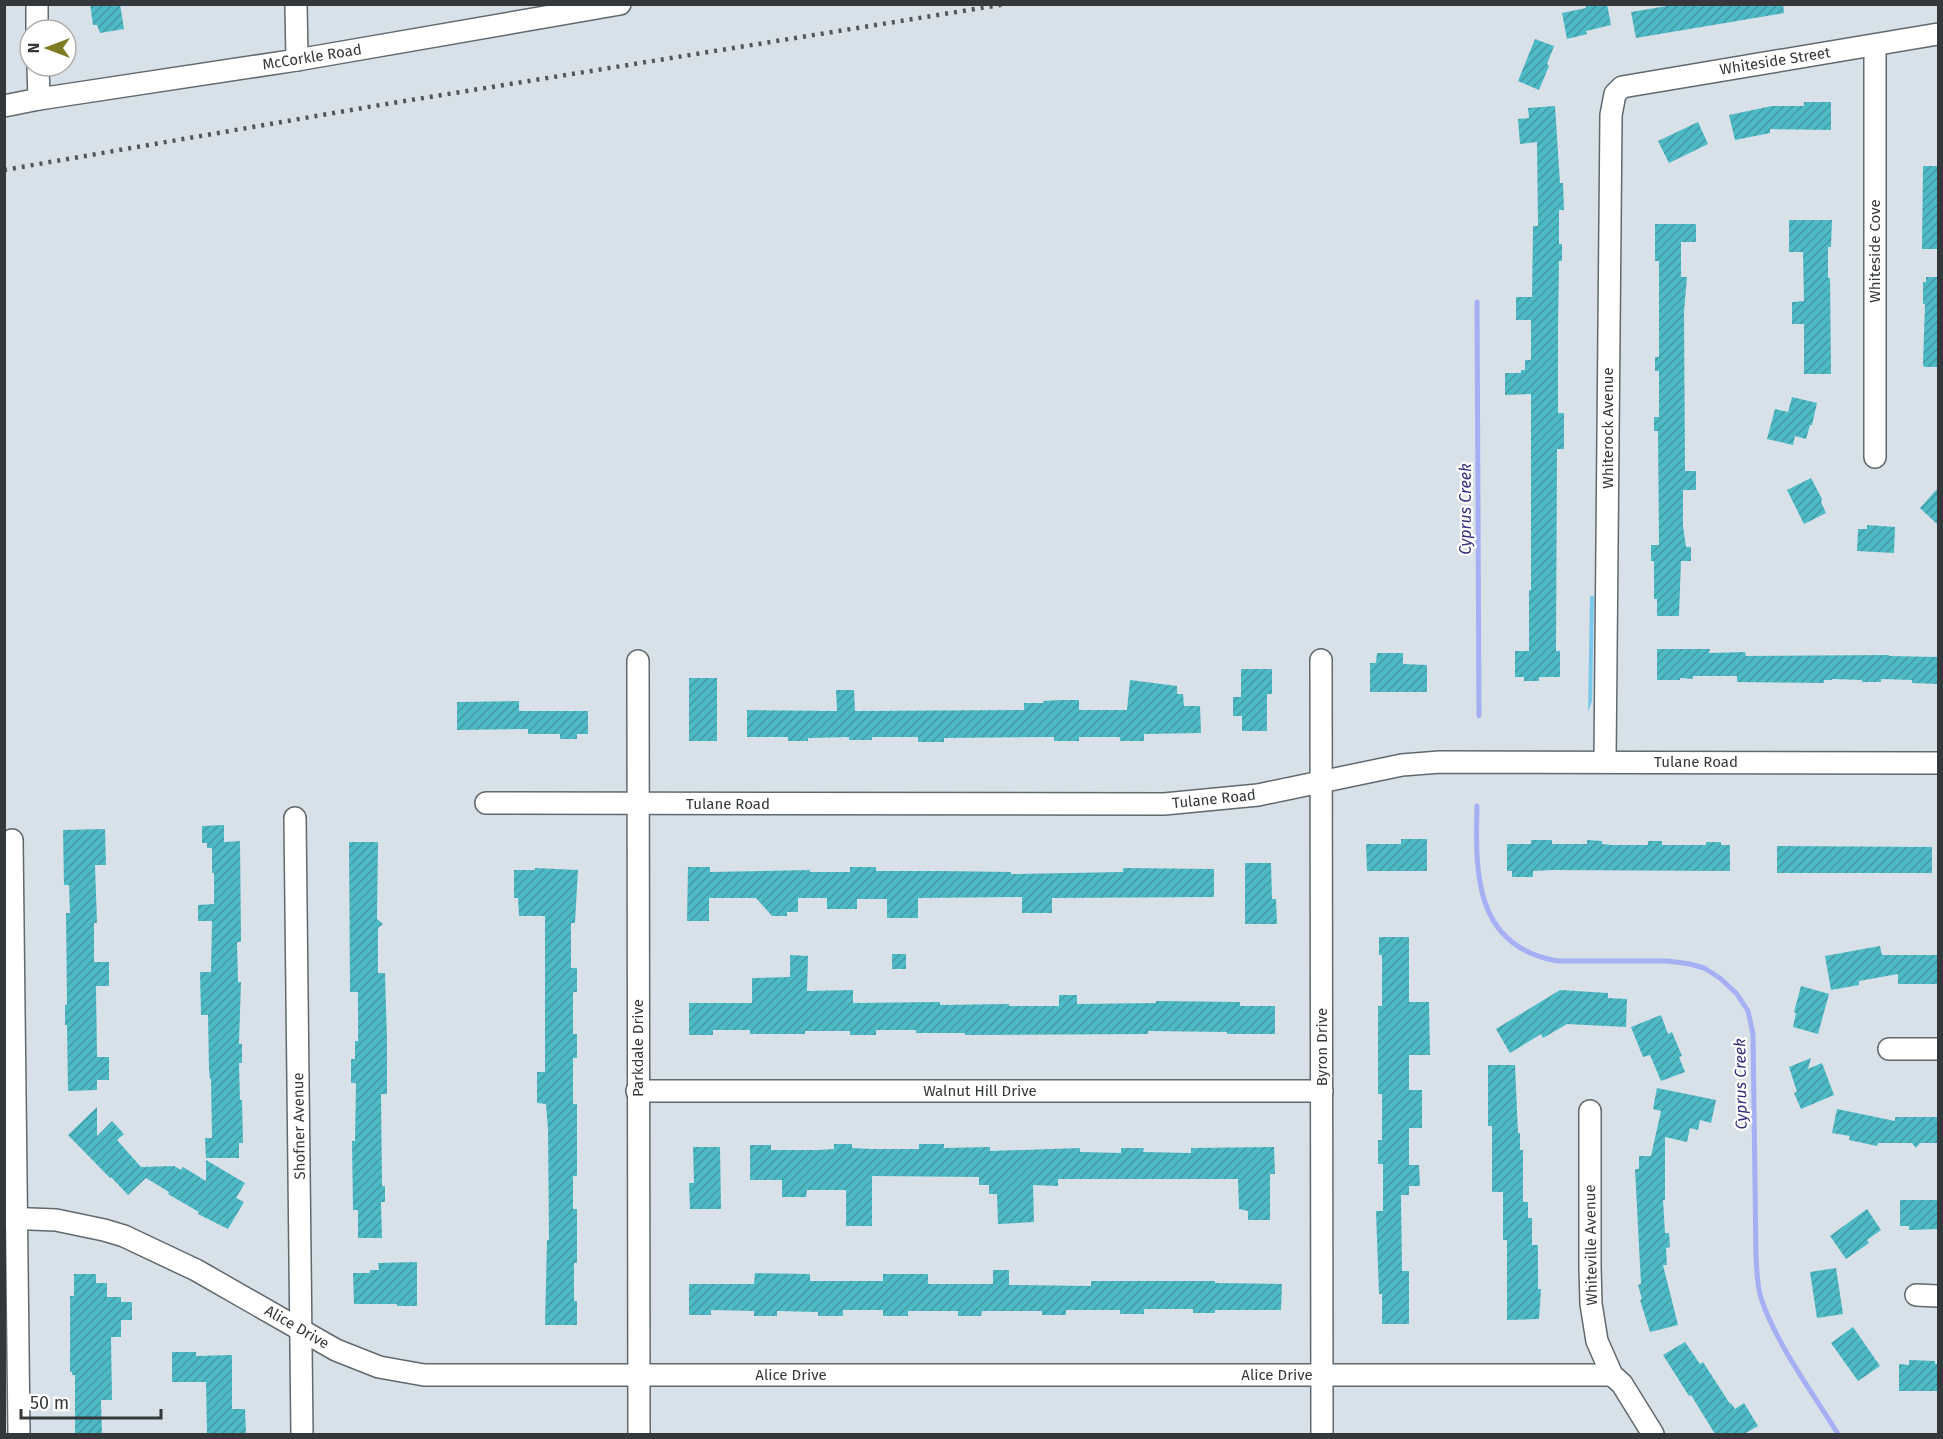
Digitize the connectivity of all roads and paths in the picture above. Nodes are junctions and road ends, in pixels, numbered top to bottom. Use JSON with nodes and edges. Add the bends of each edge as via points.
{"nodes":[{"id":1,"x":296,"y":4,"type":"edge"},
{"id":2,"x":620,"y":4,"type":"edge"},
{"id":3,"x":1938,"y":34,"type":"edge"},
{"id":4,"x":1875,"y":45,"type":"junction"},
{"id":5,"x":297,"y":60,"type":"junction"},
{"id":6,"x":38,"y":78,"type":"edge"},
{"id":7,"x":1615,"y":94,"type":"joint"},
{"id":8,"x":39,"y":99,"type":"junction"},
{"id":9,"x":4,"y":106,"type":"edge"},
{"id":10,"x":1875,"y":457,"type":"dead end"},
{"id":11,"x":1322,"y":660,"type":"dead end"},
{"id":12,"x":638,"y":661,"type":"dead end"},
{"id":13,"x":1605,"y":761,"type":"junction"},
{"id":14,"x":1938,"y":763,"type":"edge"},
{"id":15,"x":1321,"y":781,"type":"junction"},
{"id":16,"x":486,"y":803,"type":"dead end"},
{"id":17,"x":638,"y":804,"type":"junction"},
{"id":18,"x":296,"y":818,"type":"dead end"},
{"id":19,"x":12,"y":840,"type":"dead end"},
{"id":20,"x":1889,"y":1049,"type":"dead end"},
{"id":21,"x":1938,"y":1049,"type":"edge"},
{"id":22,"x":638,"y":1091,"type":"junction"},
{"id":23,"x":1322,"y":1091,"type":"junction"},
{"id":24,"x":1590,"y":1111,"type":"dead end"},
{"id":25,"x":10,"y":1218,"type":"edge"},
{"id":26,"x":1917,"y":1295,"type":"dead end"},
{"id":27,"x":1938,"y":1296,"type":"edge"},
{"id":28,"x":301,"y":1329,"type":"junction"},
{"id":29,"x":638,"y":1375,"type":"junction"},
{"id":30,"x":1322,"y":1375,"type":"junction"},
{"id":31,"x":1612,"y":1376,"type":"junction"},
{"id":32,"x":19,"y":1434,"type":"edge"},
{"id":33,"x":302,"y":1434,"type":"edge"},
{"id":34,"x":639,"y":1434,"type":"edge"},
{"id":35,"x":1322,"y":1434,"type":"edge"},
{"id":36,"x":1653,"y":1434,"type":"edge"}],
"edges":[{"from":1,"to":5,"type":"street"},
{"from":2,"to":5,"type":"street","name":"McCorkle Road"},
{"from":3,"to":4,"type":"street","name":"Whiteside Street"},
{"from":4,"to":7,"type":"street","name":"Whiteside Street","via":[[1622,87]]},
{"from":4,"to":10,"type":"street","name":"Whiteside Cove"},
{"from":5,"to":8,"type":"street","name":"McCorkle Road"},
{"from":6,"to":8,"type":"street"},
{"from":7,"to":13,"type":"street","name":"Whiterock Avenue","via":[[1611,115]]},
{"from":8,"to":9,"type":"street","name":"McCorkle Road"},
{"from":11,"to":15,"type":"street","name":"Byron Drive"},
{"from":12,"to":17,"type":"street","name":"Parkdale Drive"},
{"from":13,"to":14,"type":"street","name":"Tulane Road"},
{"from":13,"to":15,"type":"street","name":"Tulane Road","via":[[1440,762],[1402,765]]},
{"from":15,"to":17,"type":"street","name":"Tulane Road","via":[[1234,799],[1164,804]]},
{"from":15,"to":23,"type":"street","name":"Byron Drive"},
{"from":16,"to":17,"type":"street","name":"Tulane Road"},
{"from":17,"to":22,"type":"street","name":"Parkdale Drive"},
{"from":18,"to":28,"type":"street","name":"Shofner Avenue"},
{"from":19,"to":25,"type":"street"},
{"from":20,"to":21,"type":"street"},
{"from":22,"to":23,"type":"street","name":"Walnut Hill Drive"},
{"from":22,"to":29,"type":"street","name":"Parkdale Drive"},
{"from":23,"to":30,"type":"street","name":"Byron Drive"},
{"from":24,"to":31,"type":"street","name":"Whiteville Avenue","via":[[1592,1304],[1597,1341]]},
{"from":25,"to":28,"type":"street","name":"Alice Drive","via":[[56,1220],[124,1236],[196,1270]]},
{"from":25,"to":32,"type":"street"},
{"from":26,"to":27,"type":"street"},
{"from":28,"to":29,"type":"street","name":"Alice Drive","via":[[362,1362],[424,1376]]},
{"from":28,"to":33,"type":"street","name":"Shofner Avenue"},
{"from":29,"to":30,"type":"street","name":"Alice Drive"},
{"from":29,"to":34,"type":"street","name":"Parkdale Drive"},
{"from":30,"to":31,"type":"street","name":"Alice Drive"},
{"from":30,"to":35,"type":"street","name":"Byron Drive"},
{"from":31,"to":36,"type":"street","name":"Whiteville Avenue","via":[[1622,1384]]}]}
